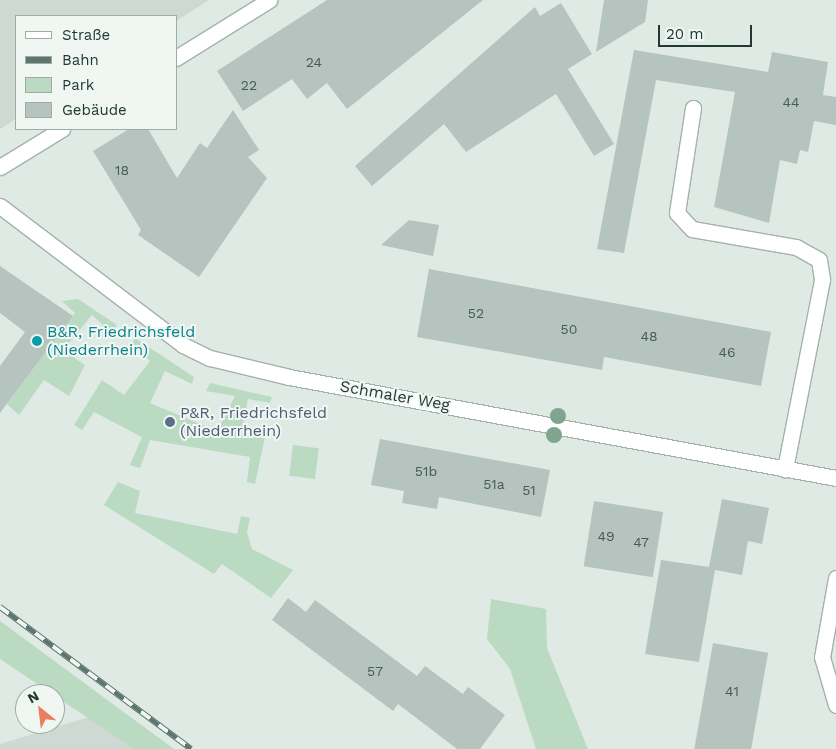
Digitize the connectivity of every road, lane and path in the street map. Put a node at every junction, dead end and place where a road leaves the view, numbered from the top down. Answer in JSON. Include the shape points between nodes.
{"nodes":[{"id":1,"x":269,"y":0,"type":"edge"},
{"id":2,"x":178,"y":57,"type":"edge"},
{"id":3,"x":693,"y":108,"type":"dead end"},
{"id":4,"x":60,"y":130,"type":"edge"},
{"id":5,"x":0,"y":167,"type":"edge"},
{"id":6,"x":0,"y":206,"type":"edge"},
{"id":7,"x":785,"y":469,"type":"junction"},
{"id":8,"x":836,"y":478,"type":"edge"},
{"id":9,"x":836,"y":578,"type":"edge"},
{"id":10,"x":836,"y":705,"type":"edge"}],
"edges":[{"from":1,"to":2,"type":"street"},
{"from":3,"to":7,"type":"street","via":[[677,213],[692,229],[796,248],[819,260],[822,280]]},
{"from":4,"to":5,"type":"street"},
{"from":6,"to":7,"type":"street","name":"Schmaler Weg","via":[[183,345],[210,358],[290,377]]},
{"from":7,"to":8,"type":"street","name":"Schmaler Weg"},
{"from":9,"to":10,"type":"street","via":[[822,657]]}]}
